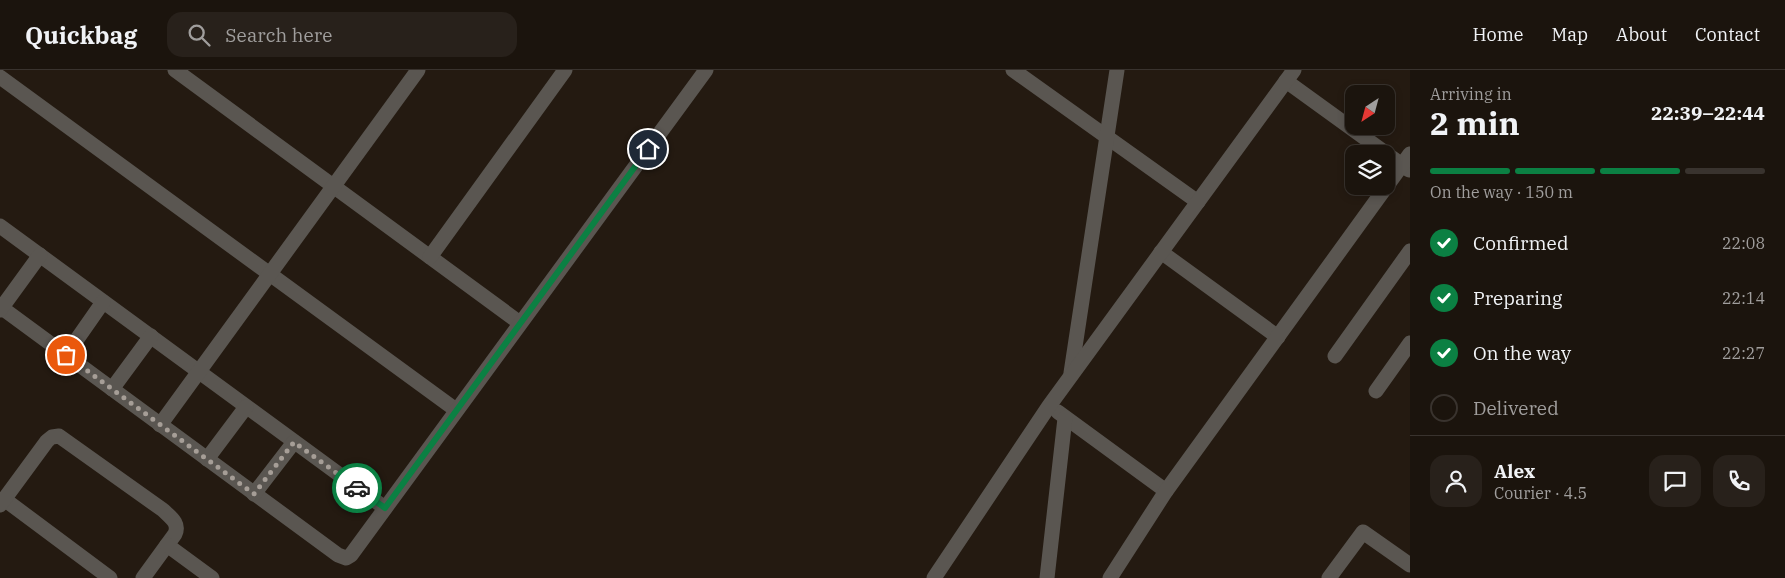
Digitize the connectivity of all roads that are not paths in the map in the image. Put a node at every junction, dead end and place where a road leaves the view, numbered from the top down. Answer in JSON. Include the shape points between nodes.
{"nodes":[{"id":1,"x":176,"y":70,"type":"edge"},
{"id":2,"x":418,"y":70,"type":"edge"},
{"id":3,"x":565,"y":70,"type":"edge"},
{"id":4,"x":706,"y":70,"type":"edge"},
{"id":5,"x":1013,"y":70,"type":"edge"},
{"id":6,"x":1117,"y":70,"type":"edge"},
{"id":7,"x":1290,"y":76,"type":"edge"},
{"id":8,"x":0,"y":77,"type":"edge"},
{"id":9,"x":1108,"y":137,"type":"junction"},
{"id":10,"x":1407,"y":163,"type":"edge"},
{"id":11,"x":333,"y":186,"type":"junction"},
{"id":12,"x":1198,"y":202,"type":"junction"},
{"id":13,"x":0,"y":226,"type":"edge"},
{"id":14,"x":1410,"y":251,"type":"edge"},
{"id":15,"x":1161,"y":252,"type":"junction"},
{"id":16,"x":40,"y":255,"type":"junction"},
{"id":17,"x":430,"y":257,"type":"junction"},
{"id":18,"x":270,"y":274,"type":"junction"},
{"id":19,"x":103,"y":302,"type":"junction"},
{"id":20,"x":1,"y":309,"type":"edge"},
{"id":21,"x":520,"y":323,"type":"junction"},
{"id":22,"x":150,"y":336,"type":"junction"},
{"id":23,"x":1278,"y":337,"type":"junction"},
{"id":24,"x":1410,"y":343,"type":"edge"},
{"id":25,"x":66,"y":355,"type":"junction"},
{"id":26,"x":1334,"y":356,"type":"dead end"},
{"id":27,"x":198,"y":372,"type":"junction"},
{"id":28,"x":1071,"y":377,"type":"junction"},
{"id":29,"x":112,"y":389,"type":"junction"},
{"id":30,"x":1376,"y":390,"type":"dead end"},
{"id":31,"x":1049,"y":406,"type":"junction"},
{"id":32,"x":246,"y":407,"type":"junction"},
{"id":33,"x":456,"y":410,"type":"junction"},
{"id":34,"x":1065,"y":418,"type":"junction"},
{"id":35,"x":160,"y":425,"type":"junction"},
{"id":36,"x":294,"y":442,"type":"junction"},
{"id":37,"x":207,"y":459,"type":"junction"},
{"id":38,"x":1166,"y":491,"type":"junction"},
{"id":39,"x":254,"y":494,"type":"junction"},
{"id":40,"x":2,"y":502,"type":"edge"},
{"id":41,"x":385,"y":508,"type":"junction"},
{"id":42,"x":167,"y":545,"type":"junction"},
{"id":43,"x":1410,"y":565,"type":"edge"},
{"id":44,"x":110,"y":578,"type":"edge"},
{"id":45,"x":143,"y":578,"type":"edge"},
{"id":46,"x":212,"y":578,"type":"edge"},
{"id":47,"x":934,"y":578,"type":"edge"},
{"id":48,"x":1047,"y":578,"type":"edge"},
{"id":49,"x":1110,"y":578,"type":"edge"},
{"id":50,"x":1329,"y":578,"type":"edge"}],
"edges":[{"from":1,"to":11,"type":"street"},
{"from":2,"to":11,"type":"street"},
{"from":3,"to":17,"type":"street"},
{"from":4,"to":21,"type":"street"},
{"from":5,"to":9,"type":"street"},
{"from":6,"to":9,"type":"street"},
{"from":7,"to":10,"type":"street"},
{"from":7,"to":12,"type":"street"},
{"from":8,"to":18,"type":"street"},
{"from":9,"to":12,"type":"street"},
{"from":9,"to":28,"type":"street"},
{"from":10,"to":23,"type":"street"},
{"from":11,"to":17,"type":"street"},
{"from":11,"to":18,"type":"street"},
{"from":12,"to":15,"type":"street"},
{"from":13,"to":16,"type":"street"},
{"from":14,"to":26,"type":"street"},
{"from":15,"to":23,"type":"street"},
{"from":15,"to":28,"type":"street"},
{"from":16,"to":19,"type":"street"},
{"from":16,"to":20,"type":"street"},
{"from":17,"to":21,"type":"street"},
{"from":18,"to":27,"type":"street"},
{"from":18,"to":33,"type":"street"},
{"from":19,"to":22,"type":"street"},
{"from":19,"to":25,"type":"street"},
{"from":20,"to":25,"type":"street"},
{"from":21,"to":33,"type":"street"},
{"from":22,"to":27,"type":"street"},
{"from":22,"to":29,"type":"street"},
{"from":23,"to":38,"type":"street"},
{"from":24,"to":30,"type":"street"},
{"from":25,"to":29,"type":"street"},
{"from":27,"to":32,"type":"street"},
{"from":27,"to":35,"type":"street"},
{"from":28,"to":31,"type":"street"},
{"from":29,"to":35,"type":"street"},
{"from":31,"to":34,"type":"street"},
{"from":31,"to":47,"type":"street"},
{"from":32,"to":36,"type":"street"},
{"from":32,"to":37,"type":"street"},
{"from":33,"to":41,"type":"street"},
{"from":34,"to":38,"type":"street"},
{"from":34,"to":48,"type":"street"},
{"from":35,"to":37,"type":"street"},
{"from":36,"to":39,"type":"street"},
{"from":36,"to":41,"type":"street"},
{"from":37,"to":39,"type":"street"},
{"from":38,"to":49,"type":"street"},
{"from":39,"to":41,"type":"street","via":[[343,558],[351,555]]},
{"from":40,"to":42,"type":"street","via":[[47,441],[59,436],[175,522],[176,530]]},
{"from":40,"to":44,"type":"street"},
{"from":42,"to":45,"type":"street"},
{"from":42,"to":46,"type":"street"},
{"from":43,"to":50,"type":"street","via":[[1363,532]]}]}
